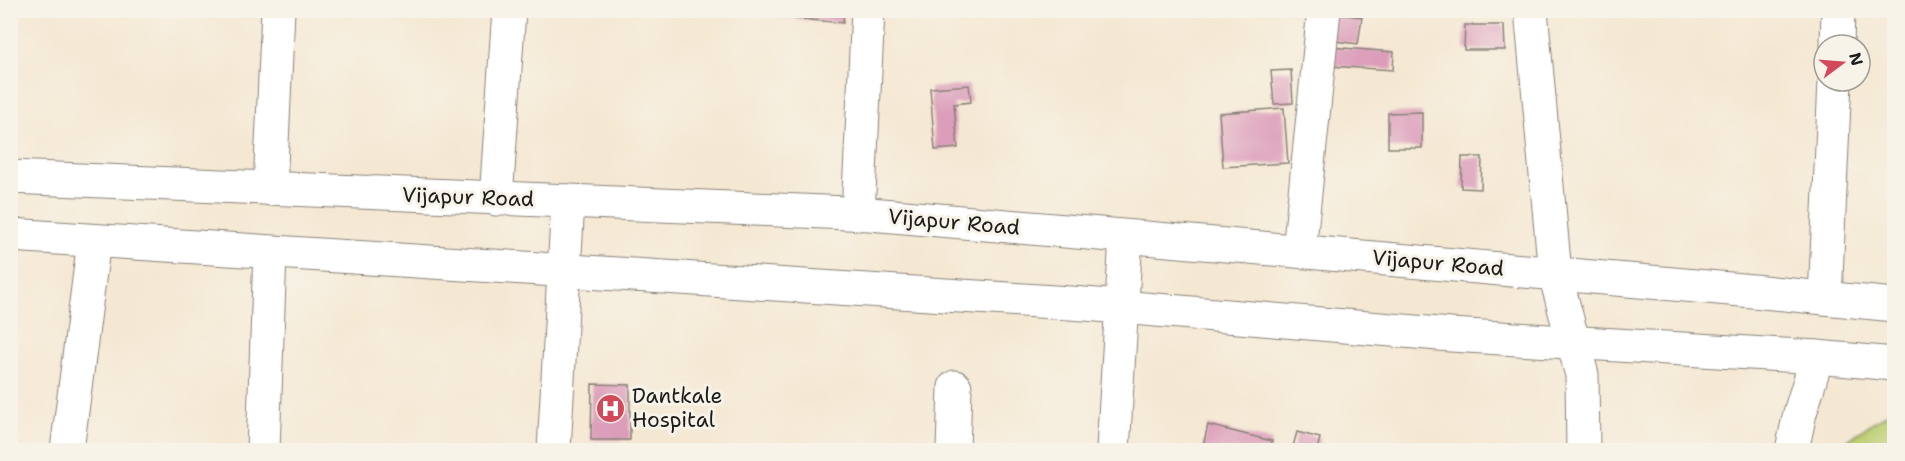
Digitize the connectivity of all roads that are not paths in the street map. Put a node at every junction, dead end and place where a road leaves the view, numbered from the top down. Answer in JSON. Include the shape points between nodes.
{"nodes":[{"id":1,"x":278,"y":10,"type":"edge"},
{"id":2,"x":509,"y":10,"type":"edge"},
{"id":3,"x":868,"y":10,"type":"edge"},
{"id":4,"x":1324,"y":10,"type":"edge"},
{"id":5,"x":1531,"y":10,"type":"edge"},
{"id":6,"x":1838,"y":10,"type":"edge"},
{"id":7,"x":1837,"y":33,"type":"edge"},
{"id":8,"x":1834,"y":93,"type":"edge"},
{"id":9,"x":10,"y":177,"type":"edge"},
{"id":10,"x":270,"y":189,"type":"junction"},
{"id":11,"x":496,"y":199,"type":"junction"},
{"id":12,"x":567,"y":201,"type":"junction"},
{"id":13,"x":858,"y":214,"type":"junction"},
{"id":14,"x":10,"y":235,"type":"edge"},
{"id":15,"x":1126,"y":237,"type":"junction"},
{"id":16,"x":94,"y":241,"type":"junction"},
{"id":17,"x":1299,"y":251,"type":"junction"},
{"id":18,"x":270,"y":252,"type":"junction"},
{"id":19,"x":564,"y":270,"type":"junction"},
{"id":20,"x":1555,"y":274,"type":"junction"},
{"id":21,"x":1825,"y":298,"type":"junction"},
{"id":22,"x":1894,"y":306,"type":"edge"},
{"id":23,"x":1122,"y":307,"type":"junction"},
{"id":24,"x":1574,"y":342,"type":"junction"},
{"id":25,"x":1817,"y":357,"type":"junction"},
{"id":26,"x":1894,"y":364,"type":"edge"},
{"id":27,"x":955,"y":387,"type":"dead end"},
{"id":28,"x":67,"y":450,"type":"edge"},
{"id":29,"x":263,"y":450,"type":"edge"},
{"id":30,"x":554,"y":450,"type":"edge"},
{"id":31,"x":953,"y":450,"type":"edge"},
{"id":32,"x":1113,"y":450,"type":"edge"},
{"id":33,"x":1583,"y":450,"type":"edge"},
{"id":34,"x":1792,"y":450,"type":"edge"}],
"edges":[{"from":1,"to":10,"type":"main road"},
{"from":2,"to":11,"type":"main road"},
{"from":3,"to":13,"type":"main road"},
{"from":4,"to":17,"type":"main road"},
{"from":5,"to":20,"type":"main road"},
{"from":6,"to":7,"type":"main road"},
{"from":8,"to":21,"type":"main road"},
{"from":9,"to":10,"type":"main road","name":"Vijapur Road"},
{"from":10,"to":11,"type":"main road","name":"Vijapur Road"},
{"from":11,"to":12,"type":"main road","name":"Vijapur Road"},
{"from":12,"to":13,"type":"main road","name":"Vijapur Road"},
{"from":12,"to":19,"type":"main road"},
{"from":13,"to":15,"type":"main road","name":"Vijapur Road"},
{"from":14,"to":16,"type":"main road"},
{"from":15,"to":17,"type":"main road","name":"Vijapur Road"},
{"from":15,"to":23,"type":"main road"},
{"from":16,"to":18,"type":"main road"},
{"from":16,"to":28,"type":"main road"},
{"from":17,"to":20,"type":"main road","name":"Vijapur Road"},
{"from":18,"to":19,"type":"main road"},
{"from":18,"to":29,"type":"main road"},
{"from":19,"to":23,"type":"main road"},
{"from":19,"to":30,"type":"main road"},
{"from":20,"to":21,"type":"main road","name":"Vijapur Road"},
{"from":20,"to":24,"type":"main road"},
{"from":21,"to":22,"type":"main road","name":"Vijapur Road"},
{"from":23,"to":24,"type":"main road"},
{"from":23,"to":32,"type":"main road"},
{"from":24,"to":25,"type":"main road"},
{"from":24,"to":33,"type":"main road","via":[[1582,375]]},
{"from":25,"to":26,"type":"main road"},
{"from":25,"to":34,"type":"main road"},
{"from":27,"to":31,"type":"main road"}]}
